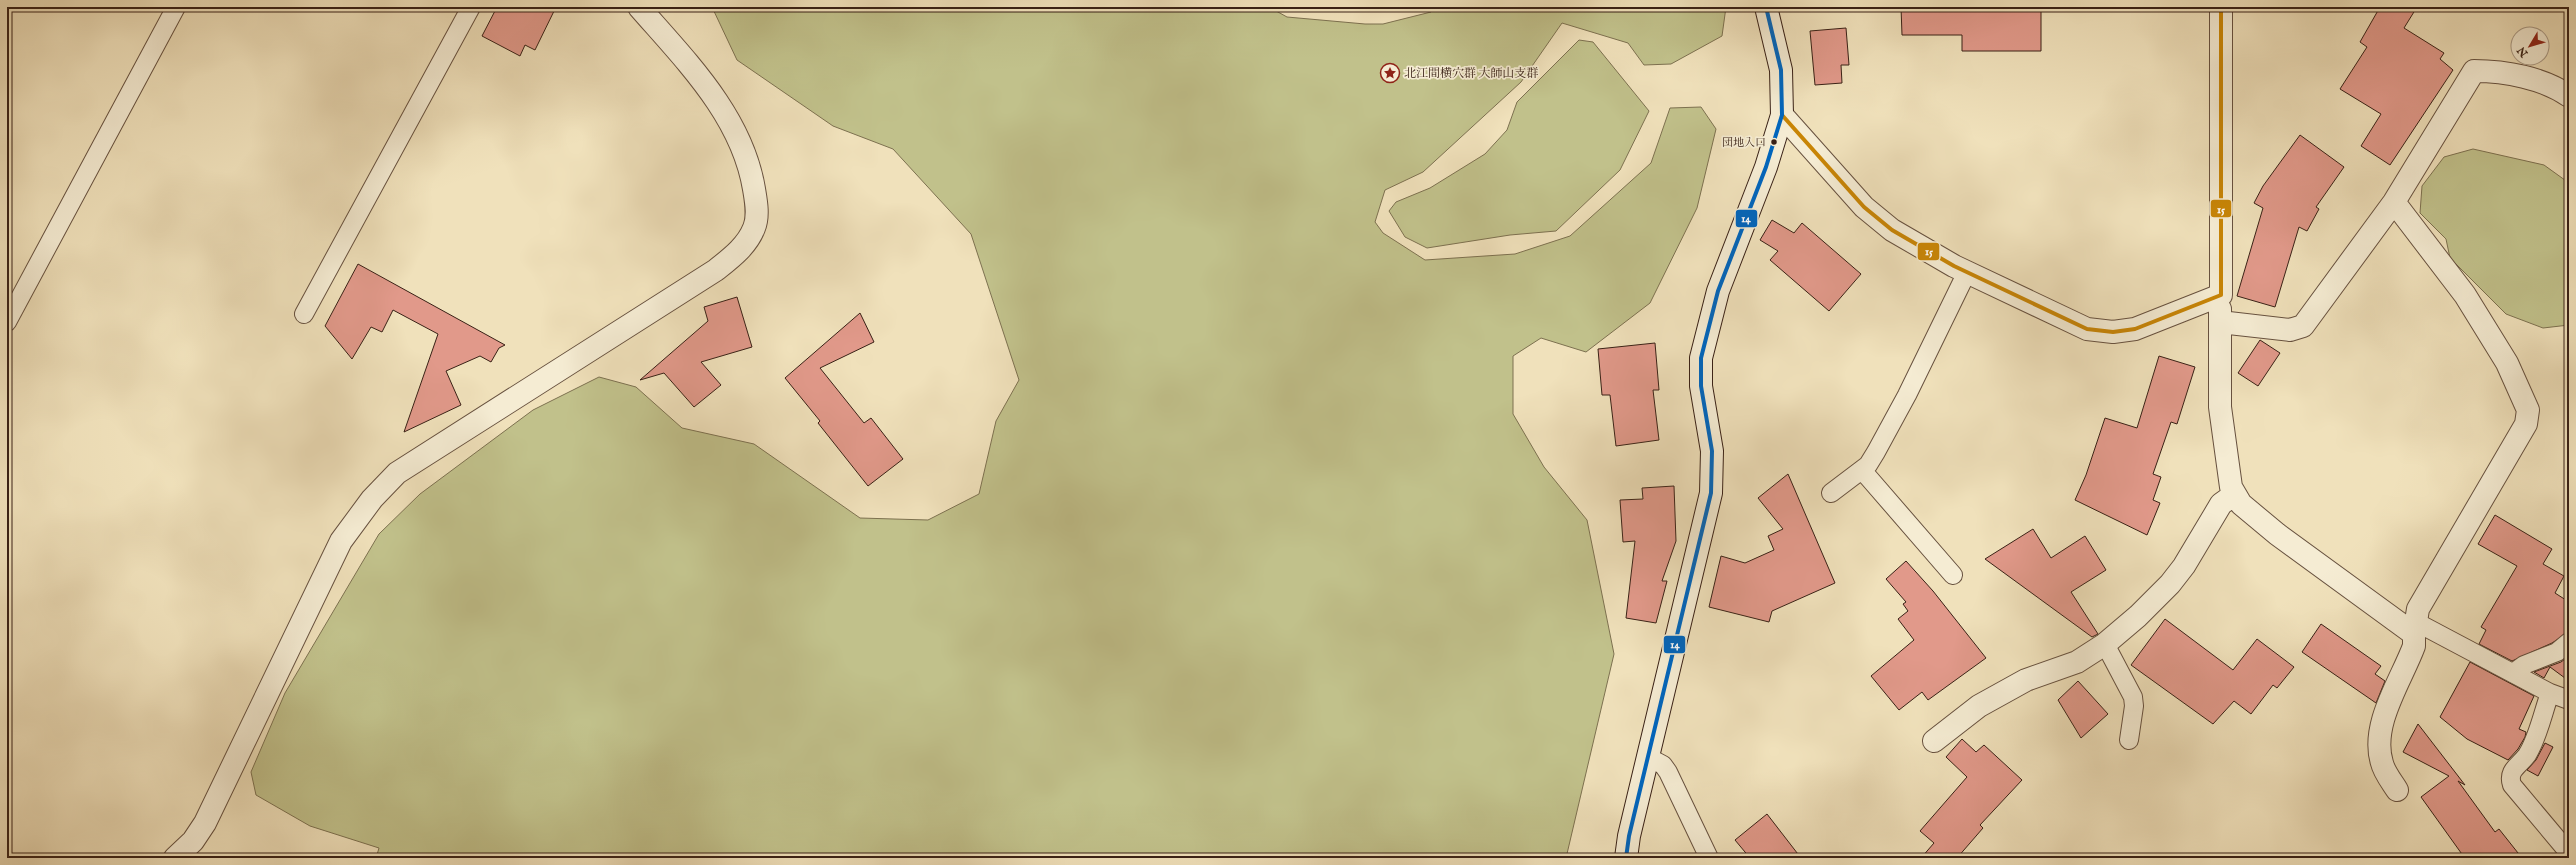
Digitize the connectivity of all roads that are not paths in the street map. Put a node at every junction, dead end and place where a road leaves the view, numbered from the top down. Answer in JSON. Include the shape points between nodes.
{"nodes":[{"id":1,"x":176,"y":7,"type":"edge"},
{"id":2,"x":471,"y":7,"type":"edge"},
{"id":3,"x":639,"y":7,"type":"edge"},
{"id":4,"x":1766,"y":7,"type":"edge"},
{"id":5,"x":2221,"y":7,"type":"edge"},
{"id":6,"x":2569,"y":96,"type":"edge"},
{"id":7,"x":1782,"y":115,"type":"junction"},
{"id":8,"x":2394,"y":202,"type":"junction"},
{"id":9,"x":1967,"y":272,"type":"junction"},
{"id":10,"x":2220,"y":295,"type":"junction"},
{"id":11,"x":304,"y":314,"type":"dead end"},
{"id":12,"x":7,"y":322,"type":"edge"},
{"id":13,"x":2220,"y":322,"type":"junction"},
{"id":14,"x":1862,"y":470,"type":"junction"},
{"id":15,"x":1831,"y":493,"type":"dead end"},
{"id":16,"x":2235,"y":494,"type":"junction"},
{"id":17,"x":1953,"y":575,"type":"dead end"},
{"id":18,"x":2415,"y":628,"type":"junction"},
{"id":19,"x":2569,"y":642,"type":"edge"},
{"id":20,"x":2105,"y":644,"type":"junction"},
{"id":21,"x":2513,"y":673,"type":"junction"},
{"id":22,"x":2550,"y":693,"type":"junction"},
{"id":23,"x":2569,"y":700,"type":"edge"},
{"id":24,"x":2129,"y":740,"type":"dead end"},
{"id":25,"x":1934,"y":741,"type":"dead end"},
{"id":26,"x":1648,"y":757,"type":"junction"},
{"id":27,"x":2397,"y":790,"type":"dead end"},
{"id":28,"x":2569,"y":853,"type":"edge"},
{"id":29,"x":175,"y":858,"type":"edge"},
{"id":30,"x":1626,"y":858,"type":"edge"},
{"id":31,"x":1709,"y":858,"type":"edge"}],
"edges":[{"from":1,"to":12,"type":"lane"},
{"from":2,"to":11,"type":"lane"},
{"from":3,"to":29,"type":"street","via":[[686,61],[730,119],[750,164],[757,205],[754,228],[738,252],[716,270],[397,473],[372,499],[341,541],[205,823],[193,842]]},
{"from":4,"to":7,"type":"street","via":[[1781,70]]},
{"from":5,"to":10,"type":"street"},
{"from":6,"to":8,"type":"street","via":[[2539,80],[2489,71],[2474,71]]},
{"from":7,"to":9,"type":"street","via":[[1864,207],[1892,230]]},
{"from":7,"to":26,"type":"street","via":[[1766,167],[1718,291],[1702,358],[1701,386],[1712,451],[1711,493]]},
{"from":8,"to":13,"type":"street","via":[[2303,326],[2290,330]]},
{"from":8,"to":18,"type":"street","via":[[2465,295],[2507,363],[2528,410],[2526,424],[2418,609]]},
{"from":9,"to":10,"type":"street","via":[[2087,329],[2113,332],[2135,329]]},
{"from":9,"to":14,"type":"lane","via":[[1907,395],[1876,452]]},
{"from":10,"to":13,"type":"street"},
{"from":13,"to":16,"type":"street","via":[[2220,407],[2231,488]]},
{"from":14,"to":15,"type":"lane"},
{"from":14,"to":17,"type":"lane"},
{"from":16,"to":18,"type":"street","via":[[2241,504],[2277,534]]},
{"from":16,"to":20,"type":"street","via":[[2221,504],[2184,566],[2170,584]]},
{"from":18,"to":21,"type":"lane"},
{"from":18,"to":27,"type":"street","via":[[2414,646],[2383,721],[2379,747],[2382,764]]},
{"from":19,"to":21,"type":"lane","via":[[2552,654],[2524,665]]},
{"from":20,"to":24,"type":"lane","via":[[2133,697]]},
{"from":20,"to":25,"type":"street","via":[[2077,662],[2026,680],[1979,706]]},
{"from":21,"to":22,"type":"lane"},
{"from":22,"to":23,"type":"lane"},
{"from":22,"to":28,"type":"lane","via":[[2527,754],[2511,772],[2510,778],[2512,785]]},
{"from":26,"to":30,"type":"street"},
{"from":26,"to":31,"type":"lane","via":[[1662,764],[1668,772]]}]}
